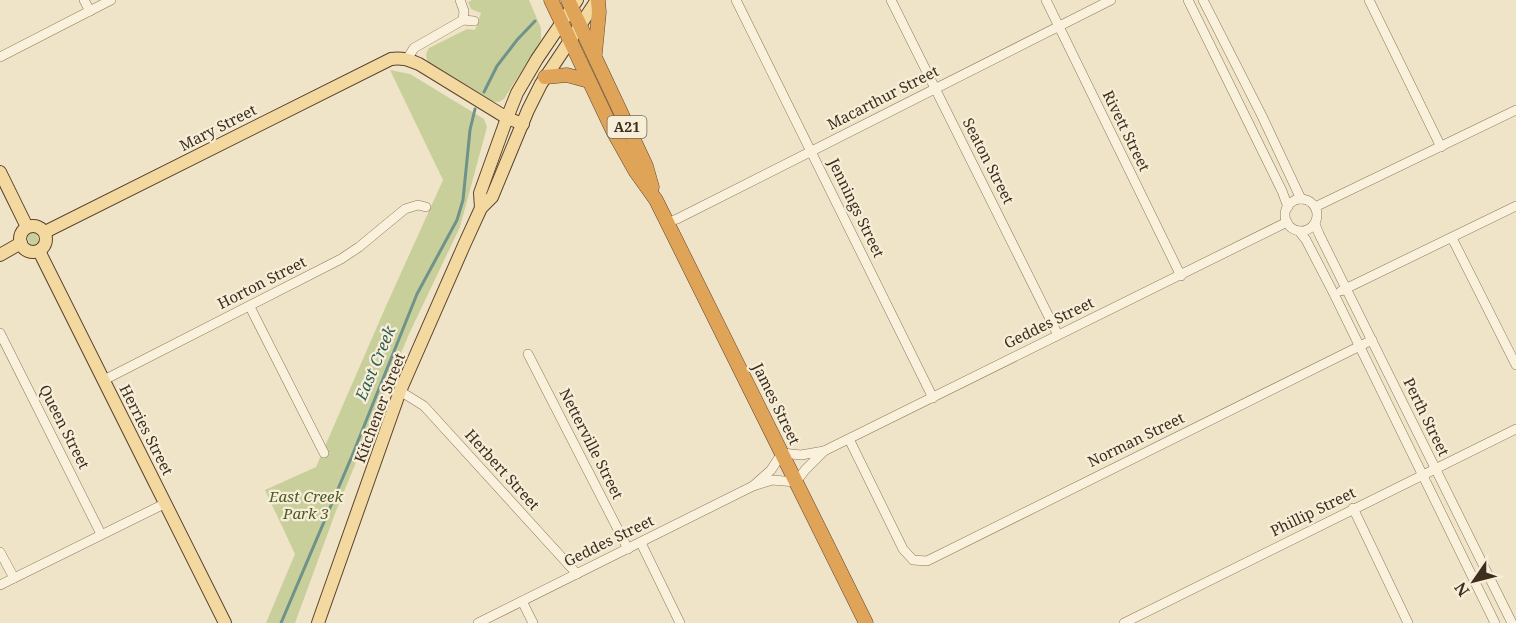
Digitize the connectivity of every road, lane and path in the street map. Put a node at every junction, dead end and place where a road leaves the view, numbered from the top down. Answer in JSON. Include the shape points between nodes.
{"nodes":[{"id":1,"x":84,"y":0,"type":"edge"},
{"id":2,"x":111,"y":0,"type":"edge"},
{"id":3,"x":460,"y":0,"type":"edge"},
{"id":4,"x":550,"y":0,"type":"edge"},
{"id":5,"x":598,"y":0,"type":"edge"},
{"id":6,"x":736,"y":0,"type":"edge"},
{"id":7,"x":891,"y":0,"type":"edge"},
{"id":8,"x":1046,"y":0,"type":"edge"},
{"id":9,"x":1111,"y":0,"type":"edge"},
{"id":10,"x":1188,"y":0,"type":"edge"},
{"id":11,"x":1203,"y":0,"type":"edge"},
{"id":12,"x":1369,"y":0,"type":"edge"},
{"id":13,"x":572,"y":2,"type":"edge"},
{"id":14,"x":90,"y":11,"type":"junction"},
{"id":15,"x":463,"y":20,"type":"junction"},
{"id":16,"x":474,"y":21,"type":"dead end"},
{"id":17,"x":561,"y":23,"type":"junction"},
{"id":18,"x":580,"y":25,"type":"junction"},
{"id":19,"x":1059,"y":26,"type":"junction"},
{"id":20,"x":569,"y":40,"type":"junction"},
{"id":21,"x":595,"y":56,"type":"junction"},
{"id":22,"x":0,"y":57,"type":"edge"},
{"id":23,"x":407,"y":59,"type":"junction"},
{"id":24,"x":545,"y":77,"type":"junction"},
{"id":25,"x":589,"y":81,"type":"junction"},
{"id":26,"x":935,"y":89,"type":"junction"},
{"id":27,"x":1516,"y":110,"type":"edge"},
{"id":28,"x":1262,"y":117,"type":"junction"},
{"id":29,"x":507,"y":118,"type":"junction"},
{"id":30,"x":1249,"y":123,"type":"junction"},
{"id":31,"x":523,"y":124,"type":"junction"},
{"id":32,"x":1441,"y":147,"type":"junction"},
{"id":33,"x":811,"y":151,"type":"junction"},
{"id":34,"x":0,"y":172,"type":"edge"},
{"id":35,"x":1301,"y":199,"type":"junction"},
{"id":36,"x":656,"y":200,"type":"junction"},
{"id":37,"x":1516,"y":206,"type":"edge"},
{"id":38,"x":426,"y":207,"type":"dead end"},
{"id":39,"x":1288,"y":207,"type":"junction"},
{"id":40,"x":1315,"y":207,"type":"junction"},
{"id":41,"x":481,"y":208,"type":"junction"},
{"id":42,"x":667,"y":222,"type":"junction"},
{"id":43,"x":1287,"y":222,"type":"junction"},
{"id":44,"x":1315,"y":224,"type":"junction"},
{"id":45,"x":27,"y":227,"type":"junction"},
{"id":46,"x":1299,"y":231,"type":"junction"},
{"id":47,"x":45,"y":232,"type":"junction"},
{"id":48,"x":1452,"y":238,"type":"junction"},
{"id":49,"x":21,"y":243,"type":"junction"},
{"id":50,"x":39,"y":251,"type":"junction"},
{"id":51,"x":0,"y":255,"type":"edge"},
{"id":52,"x":1180,"y":276,"type":"junction"},
{"id":53,"x":1347,"y":289,"type":"junction"},
{"id":54,"x":1334,"y":294,"type":"junction"},
{"id":55,"x":250,"y":307,"type":"junction"},
{"id":56,"x":0,"y":333,"type":"edge"},
{"id":57,"x":1058,"y":335,"type":"junction"},
{"id":58,"x":1372,"y":340,"type":"junction"},
{"id":59,"x":1359,"y":346,"type":"junction"},
{"id":60,"x":528,"y":354,"type":"dead end"},
{"id":61,"x":1516,"y":365,"type":"edge"},
{"id":62,"x":104,"y":380,"type":"junction"},
{"id":63,"x":400,"y":391,"type":"junction"},
{"id":64,"x":933,"y":398,"type":"junction"},
{"id":65,"x":1516,"y":429,"type":"edge"},
{"id":66,"x":849,"y":439,"type":"junction"},
{"id":67,"x":824,"y":451,"type":"junction"},
{"id":68,"x":324,"y":453,"type":"dead end"},
{"id":69,"x":782,"y":453,"type":"junction"},
{"id":70,"x":1435,"y":469,"type":"junction"},
{"id":71,"x":1423,"y":475,"type":"junction"},
{"id":72,"x":796,"y":482,"type":"junction"},
{"id":73,"x":753,"y":486,"type":"junction"},
{"id":74,"x":166,"y":503,"type":"junction"},
{"id":75,"x":1353,"y":508,"type":"junction"},
{"id":76,"x":101,"y":534,"type":"junction"},
{"id":77,"x":641,"y":543,"type":"junction"},
{"id":78,"x":628,"y":549,"type":"junction"},
{"id":79,"x":0,"y":552,"type":"edge"},
{"id":80,"x":577,"y":574,"type":"junction"},
{"id":81,"x":14,"y":578,"type":"junction"},
{"id":82,"x":0,"y":585,"type":"edge"},
{"id":83,"x":522,"y":601,"type":"junction"},
{"id":84,"x":225,"y":623,"type":"edge"},
{"id":85,"x":318,"y":623,"type":"edge"},
{"id":86,"x":478,"y":623,"type":"edge"},
{"id":87,"x":533,"y":623,"type":"edge"},
{"id":88,"x":681,"y":623,"type":"edge"},
{"id":89,"x":866,"y":623,"type":"edge"},
{"id":90,"x":1124,"y":623,"type":"edge"},
{"id":91,"x":1408,"y":623,"type":"edge"},
{"id":92,"x":1495,"y":623,"type":"edge"},
{"id":93,"x":1512,"y":623,"type":"edge"}],
"edges":[{"from":1,"to":14,"type":"street"},
{"from":2,"to":14,"type":"street"},
{"from":3,"to":15,"type":"street","via":[[465,11]]},
{"from":4,"to":17,"type":"highway","name":"James Street","number":"A21"},
{"from":5,"to":18,"type":"main road","name":"Kitchener Street"},
{"from":5,"to":21,"type":"highway"},
{"from":6,"to":33,"type":"street","name":"Jennings Street"},
{"from":7,"to":26,"type":"street","name":"Seaton Street"},
{"from":8,"to":19,"type":"street","name":"Rivett Street"},
{"from":9,"to":19,"type":"street","name":"Macarthur Street"},
{"from":10,"to":30,"type":"street"},
{"from":11,"to":28,"type":"street"},
{"from":12,"to":32,"type":"street"},
{"from":13,"to":17,"type":"main road","name":"Kitchener Street"},
{"from":13,"to":18,"type":"highway","name":"James Street","number":"A21"},
{"from":14,"to":22,"type":"street"},
{"from":15,"to":16,"type":"street"},
{"from":15,"to":23,"type":"street","via":[[414,48]]},
{"from":17,"to":20,"type":"highway","name":"James Street","number":"A21"},
{"from":17,"to":29,"type":"main road","name":"Kitchener Street","via":[[523,83]]},
{"from":18,"to":20,"type":"main road","name":"Kitchener Street"},
{"from":18,"to":21,"type":"highway","name":"James Street","number":"A21"},
{"from":19,"to":26,"type":"street","name":"Macarthur Street"},
{"from":19,"to":52,"type":"street","name":"Rivett Street"},
{"from":20,"to":24,"type":"main road","name":"Kitchener Street"},
{"from":20,"to":25,"type":"highway","name":"James Street","number":"A21"},
{"from":21,"to":36,"type":"highway","name":"James Street","number":"A21","via":[[646,166]]},
{"from":23,"to":29,"type":"main road"},
{"from":23,"to":47,"type":"main road","name":"Mary Street","via":[[391,59],[375,66]]},
{"from":24,"to":25,"type":"highway","via":[[567,75]]},
{"from":24,"to":31,"type":"main road","name":"Kitchener Street"},
{"from":25,"to":36,"type":"highway","name":"James Street","number":"A21","via":[[621,146]]},
{"from":26,"to":33,"type":"street","name":"Macarthur Street"},
{"from":26,"to":57,"type":"street","name":"Seaton Street"},
{"from":27,"to":32,"type":"street"},
{"from":28,"to":30,"type":"street"},
{"from":28,"to":35,"type":"street"},
{"from":29,"to":31,"type":"main road"},
{"from":29,"to":41,"type":"main road","name":"Kitchener Street","via":[[480,193]]},
{"from":30,"to":39,"type":"street"},
{"from":31,"to":41,"type":"main road","name":"Kitchener Street","via":[[492,196]]},
{"from":32,"to":40,"type":"street"},
{"from":33,"to":42,"type":"street","name":"Macarthur Street"},
{"from":33,"to":64,"type":"street","name":"Jennings Street"},
{"from":34,"to":45,"type":"main road"},
{"from":35,"to":39,"type":"street"},
{"from":35,"to":40,"type":"street"},
{"from":36,"to":42,"type":"highway","name":"James Street","number":"A21"},
{"from":37,"to":48,"type":"street"},
{"from":38,"to":55,"type":"street","name":"Horton Street","via":[[405,209],[341,259]]},
{"from":39,"to":43,"type":"street"},
{"from":40,"to":44,"type":"street"},
{"from":41,"to":63,"type":"main road","name":"Kitchener Street"},
{"from":42,"to":69,"type":"highway","name":"James Street","number":"A21"},
{"from":43,"to":46,"type":"street"},
{"from":43,"to":52,"type":"street","name":"Geddes Street"},
{"from":44,"to":46,"type":"street"},
{"from":44,"to":53,"type":"street","name":"Perth Street"},
{"from":45,"to":47,"type":"main road","via":[[39,227]]},
{"from":45,"to":49,"type":"main road","via":[[21,232]]},
{"from":46,"to":54,"type":"street","name":"Perth Street"},
{"from":47,"to":50,"type":"main road","via":[[45,244]]},
{"from":48,"to":53,"type":"street"},
{"from":48,"to":61,"type":"street"},
{"from":49,"to":50,"type":"main road","via":[[28,251]]},
{"from":49,"to":51,"type":"main road"},
{"from":50,"to":62,"type":"main road","name":"Herries Street"},
{"from":52,"to":57,"type":"street","name":"Geddes Street"},
{"from":53,"to":54,"type":"street"},
{"from":53,"to":58,"type":"street","name":"Perth Street"},
{"from":54,"to":59,"type":"street","name":"Perth Street"},
{"from":55,"to":62,"type":"street","name":"Horton Street"},
{"from":55,"to":68,"type":"street"},
{"from":56,"to":76,"type":"street","name":"Queen Street"},
{"from":57,"to":64,"type":"street","name":"Geddes Street"},
{"from":58,"to":59,"type":"street","name":"Norman Street"},
{"from":58,"to":70,"type":"street","name":"Perth Street"},
{"from":59,"to":66,"type":"street","name":"Norman Street","via":[[927,561],[913,560],[903,549]]},
{"from":59,"to":71,"type":"street","name":"Perth Street"},
{"from":60,"to":78,"type":"street","name":"Netterville Street"},
{"from":62,"to":74,"type":"main road","name":"Herries Street"},
{"from":63,"to":80,"type":"street","name":"Herbert Street","via":[[424,406]]},
{"from":63,"to":85,"type":"main road","name":"Kitchener Street"},
{"from":64,"to":66,"type":"street","name":"Geddes Street"},
{"from":65,"to":70,"type":"street","name":"Phillip Street"},
{"from":66,"to":67,"type":"street","name":"Geddes Street"},
{"from":67,"to":69,"type":"street","name":"Geddes Street"},
{"from":67,"to":72,"type":"street","name":"Geddes Street"},
{"from":69,"to":72,"type":"highway","name":"James Street","number":"A21"},
{"from":69,"to":73,"type":"street","name":"Geddes Street"},
{"from":70,"to":71,"type":"street","name":"Phillip Street"},
{"from":70,"to":93,"type":"street","name":"Perth Street"},
{"from":71,"to":75,"type":"street","name":"Phillip Street"},
{"from":71,"to":92,"type":"street","name":"Perth Street"},
{"from":72,"to":73,"type":"street","name":"Geddes Street","via":[[772,480]]},
{"from":72,"to":89,"type":"highway","name":"James Street","number":"A21"},
{"from":73,"to":77,"type":"street","name":"Geddes Street"},
{"from":74,"to":76,"type":"street"},
{"from":74,"to":84,"type":"main road","name":"Herries Street"},
{"from":75,"to":90,"type":"street","name":"Phillip Street"},
{"from":75,"to":91,"type":"street"},
{"from":76,"to":81,"type":"street"},
{"from":77,"to":78,"type":"street","name":"Geddes Street"},
{"from":77,"to":88,"type":"street"},
{"from":78,"to":80,"type":"street","name":"Geddes Street"},
{"from":79,"to":81,"type":"street"},
{"from":80,"to":83,"type":"street","name":"Geddes Street"},
{"from":81,"to":82,"type":"street"},
{"from":83,"to":86,"type":"street","name":"Geddes Street"},
{"from":83,"to":87,"type":"street"}]}
